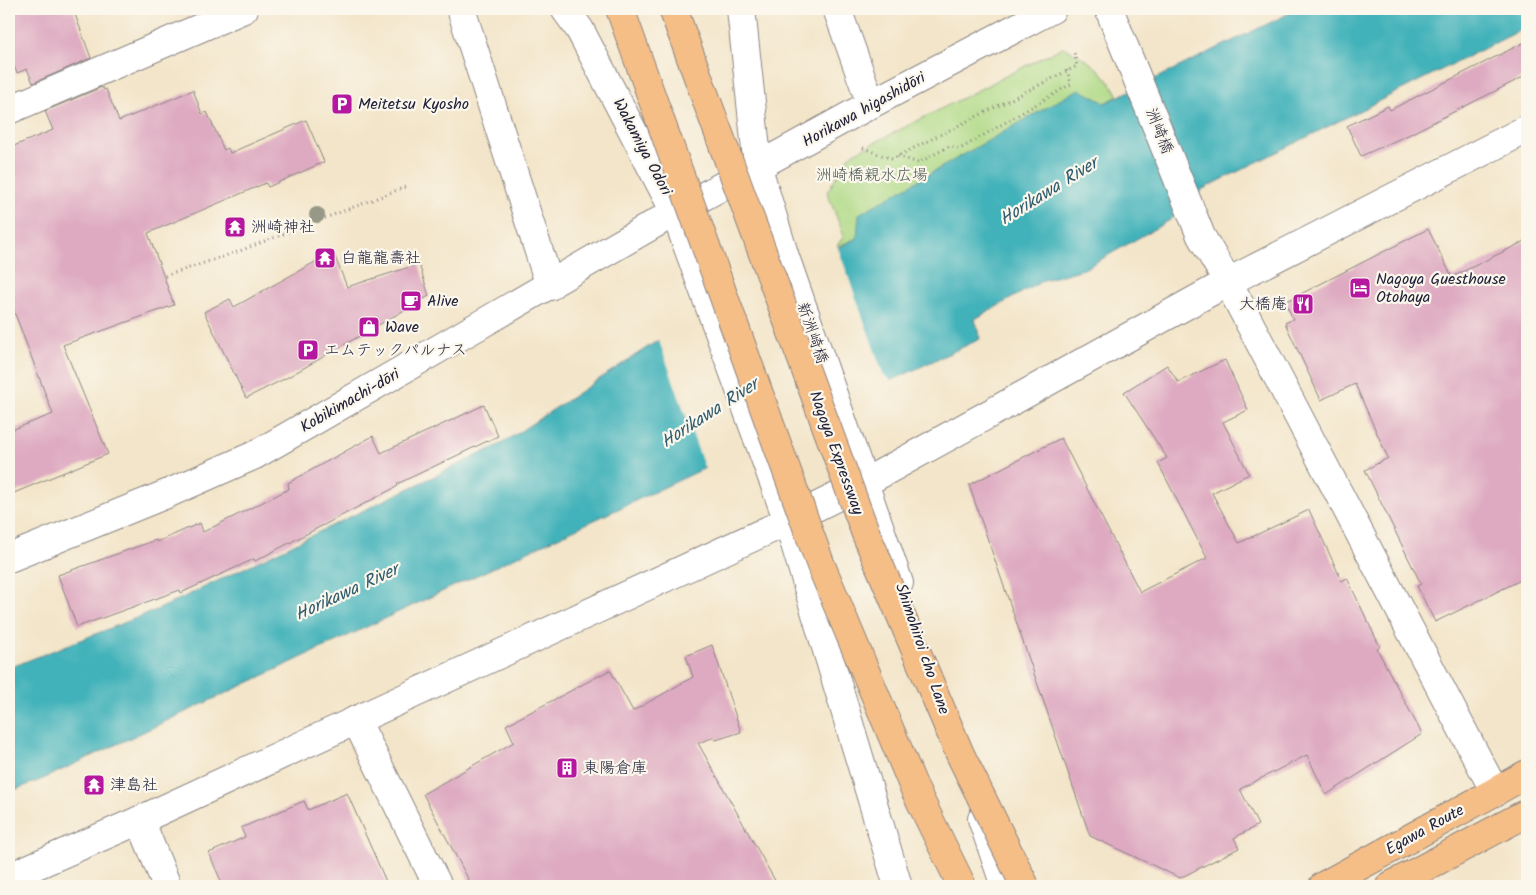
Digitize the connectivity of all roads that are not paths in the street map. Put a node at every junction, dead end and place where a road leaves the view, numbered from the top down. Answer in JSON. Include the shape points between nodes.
{"nodes":[{"id":1,"x":244,"y":9,"type":"edge"},
{"id":2,"x":461,"y":9,"type":"edge"},
{"id":3,"x":565,"y":9,"type":"edge"},
{"id":4,"x":606,"y":9,"type":"edge"},
{"id":5,"x":620,"y":9,"type":"edge"},
{"id":6,"x":741,"y":9,"type":"edge"},
{"id":7,"x":837,"y":9,"type":"edge"},
{"id":8,"x":1052,"y":9,"type":"edge"},
{"id":9,"x":677,"y":14,"type":"edge"},
{"id":10,"x":1112,"y":17,"type":"edge"},
{"id":11,"x":631,"y":40,"type":"junction"},
{"id":12,"x":871,"y":104,"type":"junction"},
{"id":13,"x":9,"y":110,"type":"edge"},
{"id":14,"x":1527,"y":129,"type":"edge"},
{"id":15,"x":758,"y":168,"type":"junction"},
{"id":16,"x":675,"y":212,"type":"junction"},
{"id":17,"x":1228,"y":282,"type":"junction"},
{"id":18,"x":550,"y":286,"type":"junction"},
{"id":19,"x":840,"y":413,"type":"joint"},
{"id":20,"x":864,"y":482,"type":"junction"},
{"id":21,"x":788,"y":521,"type":"junction"},
{"id":22,"x":9,"y":558,"type":"edge"},
{"id":23,"x":356,"y":720,"type":"junction"},
{"id":24,"x":1527,"y":774,"type":"edge"},
{"id":25,"x":1495,"y":792,"type":"junction"},
{"id":26,"x":1527,"y":813,"type":"edge"},
{"id":27,"x":140,"y":820,"type":"junction"},
{"id":28,"x":9,"y":878,"type":"edge"},
{"id":29,"x":167,"y":886,"type":"edge"},
{"id":30,"x":438,"y":886,"type":"edge"},
{"id":31,"x":898,"y":886,"type":"edge"},
{"id":32,"x":962,"y":886,"type":"edge"},
{"id":33,"x":1005,"y":886,"type":"edge"},
{"id":34,"x":1025,"y":886,"type":"edge"},
{"id":35,"x":1323,"y":886,"type":"edge"},
{"id":36,"x":1390,"y":886,"type":"edge"}],
"edges":[{"from":1,"to":13,"type":"street"},
{"from":2,"to":18,"type":"street"},
{"from":3,"to":16,"type":"street","name":"Wakamiya Odori","via":[[580,30]]},
{"from":4,"to":11,"type":"main road"},
{"from":5,"to":11,"type":"main road","bridge":true},
{"from":6,"to":15,"type":"street"},
{"from":7,"to":12,"type":"street"},
{"from":8,"to":12,"type":"street","name":"Horikawa higashidōri"},
{"from":9,"to":34,"type":"main road","name":"Nagoya Expressway","bridge":true,"via":[[866,534],[960,754]]},
{"from":10,"to":17,"type":"street","name":"洲崎橋","via":[[1201,236]]},
{"from":11,"to":32,"type":"main road","bridge":true,"via":[[820,563],[915,790]]},
{"from":12,"to":15,"type":"street","name":"Horikawa higashidōri"},
{"from":14,"to":17,"type":"street"},
{"from":15,"to":16,"type":"street","name":"Horikawa higashidōri"},
{"from":15,"to":19,"type":"street","name":"新洲崎橋","via":[[784,254]]},
{"from":16,"to":18,"type":"street","name":"Kobikimachi-dōri"},
{"from":16,"to":21,"type":"street","name":"Wakamiya Odori"},
{"from":17,"to":20,"type":"street"},
{"from":17,"to":25,"type":"street","name":"洲崎橋"},
{"from":18,"to":22,"type":"street","name":"Kobikimachi-dōri","via":[[255,456]]},
{"from":19,"to":20,"type":"street","name":"Shimohiroi cho Lane"},
{"from":20,"to":21,"type":"street"},
{"from":20,"to":33,"type":"street","name":"Shimohiroi cho Lane"},
{"from":21,"to":23,"type":"street"},
{"from":21,"to":31,"type":"street"},
{"from":23,"to":27,"type":"street"},
{"from":23,"to":30,"type":"street"},
{"from":24,"to":25,"type":"main road","name":"Egawa Route"},
{"from":25,"to":35,"type":"main road","name":"Egawa Route"},
{"from":26,"to":36,"type":"main road"},
{"from":27,"to":28,"type":"street"},
{"from":27,"to":29,"type":"street"}]}
